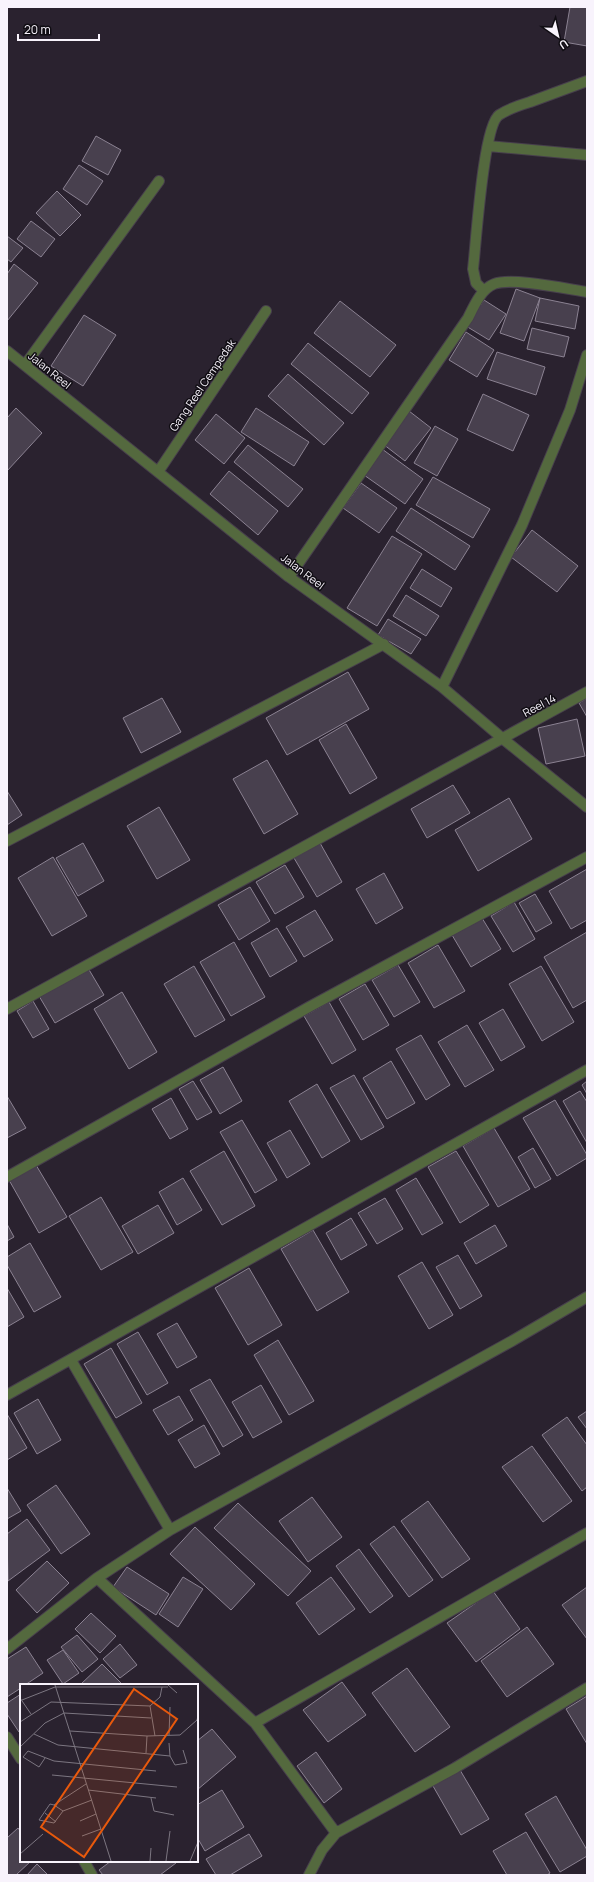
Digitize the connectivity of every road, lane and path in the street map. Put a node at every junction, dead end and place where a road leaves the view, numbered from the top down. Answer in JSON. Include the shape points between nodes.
{"nodes":[{"id":1,"x":587,"y":81,"type":"edge"},
{"id":2,"x":488,"y":146,"type":"junction"},
{"id":3,"x":587,"y":155,"type":"edge"},
{"id":4,"x":159,"y":181,"type":"dead end"},
{"id":5,"x":484,"y":291,"type":"junction"},
{"id":6,"x":587,"y":292,"type":"edge"},
{"id":7,"x":266,"y":311,"type":"dead end"},
{"id":8,"x":7,"y":351,"type":"edge"},
{"id":9,"x":587,"y":355,"type":"edge"},
{"id":10,"x":25,"y":366,"type":"junction"},
{"id":11,"x":158,"y":472,"type":"junction"},
{"id":12,"x":289,"y":577,"type":"junction"},
{"id":13,"x":384,"y":644,"type":"junction"},
{"id":14,"x":442,"y":687,"type":"junction"},
{"id":15,"x":587,"y":692,"type":"edge"},
{"id":16,"x":502,"y":738,"type":"junction"},
{"id":17,"x":587,"y":807,"type":"edge"},
{"id":18,"x":7,"y":841,"type":"edge"},
{"id":19,"x":587,"y":857,"type":"edge"},
{"id":20,"x":7,"y":1009,"type":"edge"},
{"id":21,"x":587,"y":1070,"type":"edge"},
{"id":22,"x":7,"y":1177,"type":"edge"},
{"id":23,"x":587,"y":1297,"type":"edge"},
{"id":24,"x":71,"y":1360,"type":"junction"},
{"id":25,"x":7,"y":1395,"type":"edge"},
{"id":26,"x":170,"y":1530,"type":"junction"},
{"id":27,"x":587,"y":1533,"type":"edge"},
{"id":28,"x":97,"y":1578,"type":"junction"},
{"id":29,"x":7,"y":1649,"type":"edge"},
{"id":30,"x":587,"y":1688,"type":"edge"},
{"id":31,"x":255,"y":1723,"type":"junction"},
{"id":32,"x":7,"y":1737,"type":"edge"},
{"id":33,"x":20,"y":1757,"type":"edge"},
{"id":34,"x":336,"y":1833,"type":"junction"},
{"id":35,"x":85,"y":1862,"type":"edge"},
{"id":36,"x":92,"y":1875,"type":"edge"},
{"id":37,"x":309,"y":1875,"type":"edge"}],
"edges":[{"from":1,"to":2,"type":"street","via":[[499,115],[491,128]]},
{"from":2,"to":3,"type":"street"},
{"from":2,"to":5,"type":"street","via":[[473,269],[476,283]]},
{"from":4,"to":10,"type":"street"},
{"from":5,"to":6,"type":"street","via":[[494,284],[510,281]]},
{"from":5,"to":12,"type":"street"},
{"from":7,"to":11,"type":"street","name":"Gang Reel Cempedak"},
{"from":8,"to":10,"type":"street","name":"Jalan Reel"},
{"from":9,"to":14,"type":"street","via":[[570,410],[522,525]]},
{"from":10,"to":11,"type":"street","name":"Jalan Reel"},
{"from":11,"to":12,"type":"street","name":"Jalan Reel"},
{"from":12,"to":13,"type":"street","name":"Jalan Reel"},
{"from":13,"to":14,"type":"street","name":"Jalan Reel"},
{"from":13,"to":18,"type":"street"},
{"from":14,"to":16,"type":"street","name":"Jalan Reel"},
{"from":15,"to":16,"type":"street","name":"Reel 14"},
{"from":16,"to":17,"type":"street","name":"Jalan Reel"},
{"from":16,"to":20,"type":"street","name":"Reel 14"},
{"from":19,"to":22,"type":"street","via":[[309,1007]]},
{"from":21,"to":24,"type":"street"},
{"from":23,"to":26,"type":"street"},
{"from":24,"to":25,"type":"street"},
{"from":24,"to":26,"type":"street"},
{"from":26,"to":28,"type":"street"},
{"from":27,"to":31,"type":"street"},
{"from":28,"to":29,"type":"street"},
{"from":28,"to":31,"type":"street"},
{"from":30,"to":34,"type":"street","via":[[455,1768]]},
{"from":31,"to":34,"type":"street"},
{"from":32,"to":33,"type":"street"},
{"from":34,"to":37,"type":"street","via":[[322,1850]]},
{"from":35,"to":36,"type":"street"}]}
